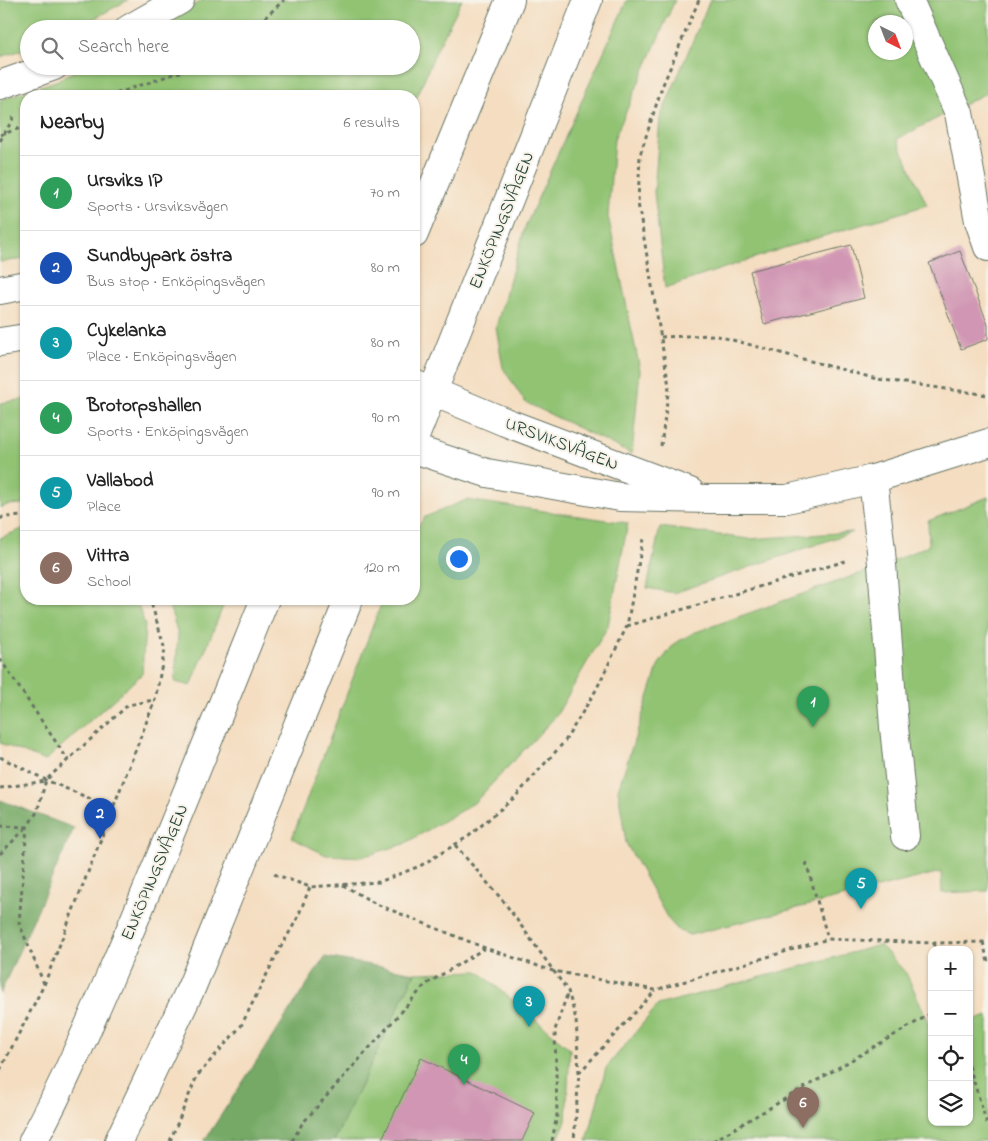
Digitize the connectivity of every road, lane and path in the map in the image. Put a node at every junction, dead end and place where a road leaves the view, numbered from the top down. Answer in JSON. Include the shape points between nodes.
{"nodes":[{"id":1,"x":180,"y":0,"type":"edge"},
{"id":2,"x":284,"y":0,"type":"edge"},
{"id":3,"x":510,"y":0,"type":"edge"},
{"id":4,"x":588,"y":0,"type":"edge"},
{"id":5,"x":699,"y":0,"type":"edge"},
{"id":6,"x":910,"y":0,"type":"edge"},
{"id":7,"x":145,"y":20,"type":"edge"},
{"id":8,"x":264,"y":20,"type":"edge"},
{"id":9,"x":28,"y":75,"type":"edge"},
{"id":10,"x":170,"y":75,"type":"edge"},
{"id":11,"x":0,"y":85,"type":"edge"},
{"id":12,"x":126,"y":90,"type":"edge"},
{"id":13,"x":20,"y":128,"type":"edge"},
{"id":14,"x":0,"y":135,"type":"edge"},
{"id":15,"x":433,"y":187,"type":"junction"},
{"id":16,"x":420,"y":204,"type":"edge"},
{"id":17,"x":420,"y":219,"type":"edge"},
{"id":18,"x":988,"y":247,"type":"edge"},
{"id":19,"x":20,"y":286,"type":"edge"},
{"id":20,"x":0,"y":290,"type":"edge"},
{"id":21,"x":661,"y":337,"type":"junction"},
{"id":22,"x":20,"y":339,"type":"edge"},
{"id":23,"x":0,"y":342,"type":"edge"},
{"id":24,"x":423,"y":388,"type":"edge"},
{"id":25,"x":988,"y":395,"type":"edge"},
{"id":26,"x":420,"y":405,"type":"edge"},
{"id":27,"x":988,"y":443,"type":"edge"},
{"id":28,"x":420,"y":451,"type":"edge"},
{"id":29,"x":660,"y":454,"type":"dead end"},
{"id":30,"x":873,"y":480,"type":"junction"},
{"id":31,"x":710,"y":499,"type":"junction"},
{"id":32,"x":20,"y":516,"type":"edge"},
{"id":33,"x":0,"y":519,"type":"edge"},
{"id":34,"x":643,"y":539,"type":"dead end"},
{"id":35,"x":881,"y":550,"type":"junction"},
{"id":36,"x":152,"y":605,"type":"edge"},
{"id":37,"x":263,"y":605,"type":"edge"},
{"id":38,"x":347,"y":605,"type":"edge"},
{"id":39,"x":626,"y":626,"type":"junction"},
{"id":40,"x":0,"y":659,"type":"edge"},
{"id":41,"x":155,"y":700,"type":"junction"},
{"id":42,"x":0,"y":757,"type":"edge"},
{"id":43,"x":68,"y":760,"type":"junction"},
{"id":44,"x":46,"y":780,"type":"junction"},
{"id":45,"x":0,"y":788,"type":"edge"},
{"id":46,"x":98,"y":802,"type":"dead end"},
{"id":47,"x":0,"y":826,"type":"edge"},
{"id":48,"x":27,"y":827,"type":"junction"},
{"id":49,"x":905,"y":836,"type":"dead end"},
{"id":50,"x":455,"y":844,"type":"junction"},
{"id":51,"x":0,"y":854,"type":"edge"},
{"id":52,"x":806,"y":862,"type":"dead end"},
{"id":53,"x":274,"y":874,"type":"dead end"},
{"id":54,"x":343,"y":884,"type":"junction"},
{"id":55,"x":310,"y":887,"type":"junction"},
{"id":56,"x":828,"y":939,"type":"junction"},
{"id":57,"x":986,"y":942,"type":"edge"},
{"id":58,"x":934,"y":943,"type":"junction"},
{"id":59,"x":935,"y":946,"type":"edge"},
{"id":60,"x":485,"y":948,"type":"junction"},
{"id":61,"x":988,"y":962,"type":"edge"},
{"id":62,"x":553,"y":971,"type":"junction"},
{"id":63,"x":44,"y":985,"type":"junction"},
{"id":64,"x":655,"y":990,"type":"junction"},
{"id":65,"x":568,"y":991,"type":"junction"},
{"id":66,"x":928,"y":1015,"type":"edge"},
{"id":67,"x":0,"y":1070,"type":"edge"},
{"id":68,"x":580,"y":1073,"type":"junction"},
{"id":69,"x":973,"y":1079,"type":"edge"},
{"id":70,"x":988,"y":1127,"type":"edge"},
{"id":71,"x":33,"y":1141,"type":"edge"},
{"id":72,"x":119,"y":1141,"type":"edge"},
{"id":73,"x":170,"y":1141,"type":"edge"},
{"id":74,"x":292,"y":1141,"type":"edge"},
{"id":75,"x":552,"y":1141,"type":"edge"},
{"id":76,"x":574,"y":1141,"type":"edge"},
{"id":77,"x":713,"y":1141,"type":"edge"}],
"edges":[{"from":1,"to":7,"type":"main road"},
{"from":2,"to":8,"type":"path"},
{"from":3,"to":15,"type":"main road"},
{"from":4,"to":24,"type":"main road","name":"ENKÖPINGSVÄGEN"},
{"from":5,"to":21,"type":"path","via":[[662,86],[640,155],[638,203]]},
{"from":6,"to":18,"type":"main road","via":[[959,113],[979,220]]},
{"from":9,"to":11,"type":"main road"},
{"from":10,"to":12,"type":"path"},
{"from":13,"to":14,"type":"path"},
{"from":15,"to":16,"type":"main road"},
{"from":15,"to":17,"type":"main road"},
{"from":19,"to":20,"type":"main road"},
{"from":21,"to":25,"type":"path","via":[[714,335],[877,379]]},
{"from":21,"to":29,"type":"path","via":[[669,386]]},
{"from":22,"to":23,"type":"main road"},
{"from":24,"to":26,"type":"main road","name":"ENKÖPINGSVÄGEN"},
{"from":24,"to":31,"type":"main road","name":"URSVIKSVÄGEN"},
{"from":27,"to":30,"type":"main road","name":"URSVIKSVÄGEN"},
{"from":28,"to":31,"type":"main road","name":"URSVIKSVÄGEN","via":[[487,473],[620,497]]},
{"from":30,"to":31,"type":"main road","name":"URSVIKSVÄGEN","via":[[786,499]]},
{"from":30,"to":35,"type":"main road"},
{"from":32,"to":33,"type":"path"},
{"from":34,"to":39,"type":"path"},
{"from":35,"to":39,"type":"path"},
{"from":35,"to":49,"type":"main road"},
{"from":36,"to":41,"type":"path","via":[[165,649]]},
{"from":37,"to":71,"type":"main road","name":"ENKÖPINGSVÄGEN","via":[[102,997]]},
{"from":38,"to":72,"type":"main road","via":[[192,986]]},
{"from":39,"to":50,"type":"path","via":[[596,690],[565,740],[515,797]]},
{"from":40,"to":43,"type":"path"},
{"from":41,"to":43,"type":"path","via":[[128,705]]},
{"from":41,"to":63,"type":"path"},
{"from":42,"to":44,"type":"path"},
{"from":43,"to":44,"type":"path"},
{"from":44,"to":45,"type":"path"},
{"from":44,"to":46,"type":"path"},
{"from":44,"to":48,"type":"path","via":[[37,812]]},
{"from":47,"to":48,"type":"path"},
{"from":48,"to":51,"type":"path"},
{"from":48,"to":63,"type":"path","via":[[19,923]]},
{"from":50,"to":54,"type":"path","via":[[420,866],[379,882]]},
{"from":50,"to":62,"type":"path","via":[[504,902]]},
{"from":52,"to":56,"type":"path"},
{"from":53,"to":55,"type":"path"},
{"from":54,"to":55,"type":"path"},
{"from":54,"to":60,"type":"path","via":[[376,904]]},
{"from":55,"to":73,"type":"path","via":[[297,919],[240,1026],[197,1076]]},
{"from":56,"to":58,"type":"path"},
{"from":56,"to":64,"type":"path"},
{"from":57,"to":58,"type":"path"},
{"from":57,"to":61,"type":"path"},
{"from":58,"to":59,"type":"path"},
{"from":60,"to":62,"type":"path"},
{"from":60,"to":74,"type":"path","via":[[425,985],[302,1124]]},
{"from":62,"to":64,"type":"path"},
{"from":62,"to":65,"type":"path"},
{"from":63,"to":67,"type":"path"},
{"from":64,"to":68,"type":"path"},
{"from":65,"to":68,"type":"path","via":[[576,1019]]},
{"from":65,"to":75,"type":"path","via":[[555,1030],[557,1114]]},
{"from":66,"to":77,"type":"path"},
{"from":68,"to":76,"type":"path"},
{"from":69,"to":70,"type":"path"}]}
